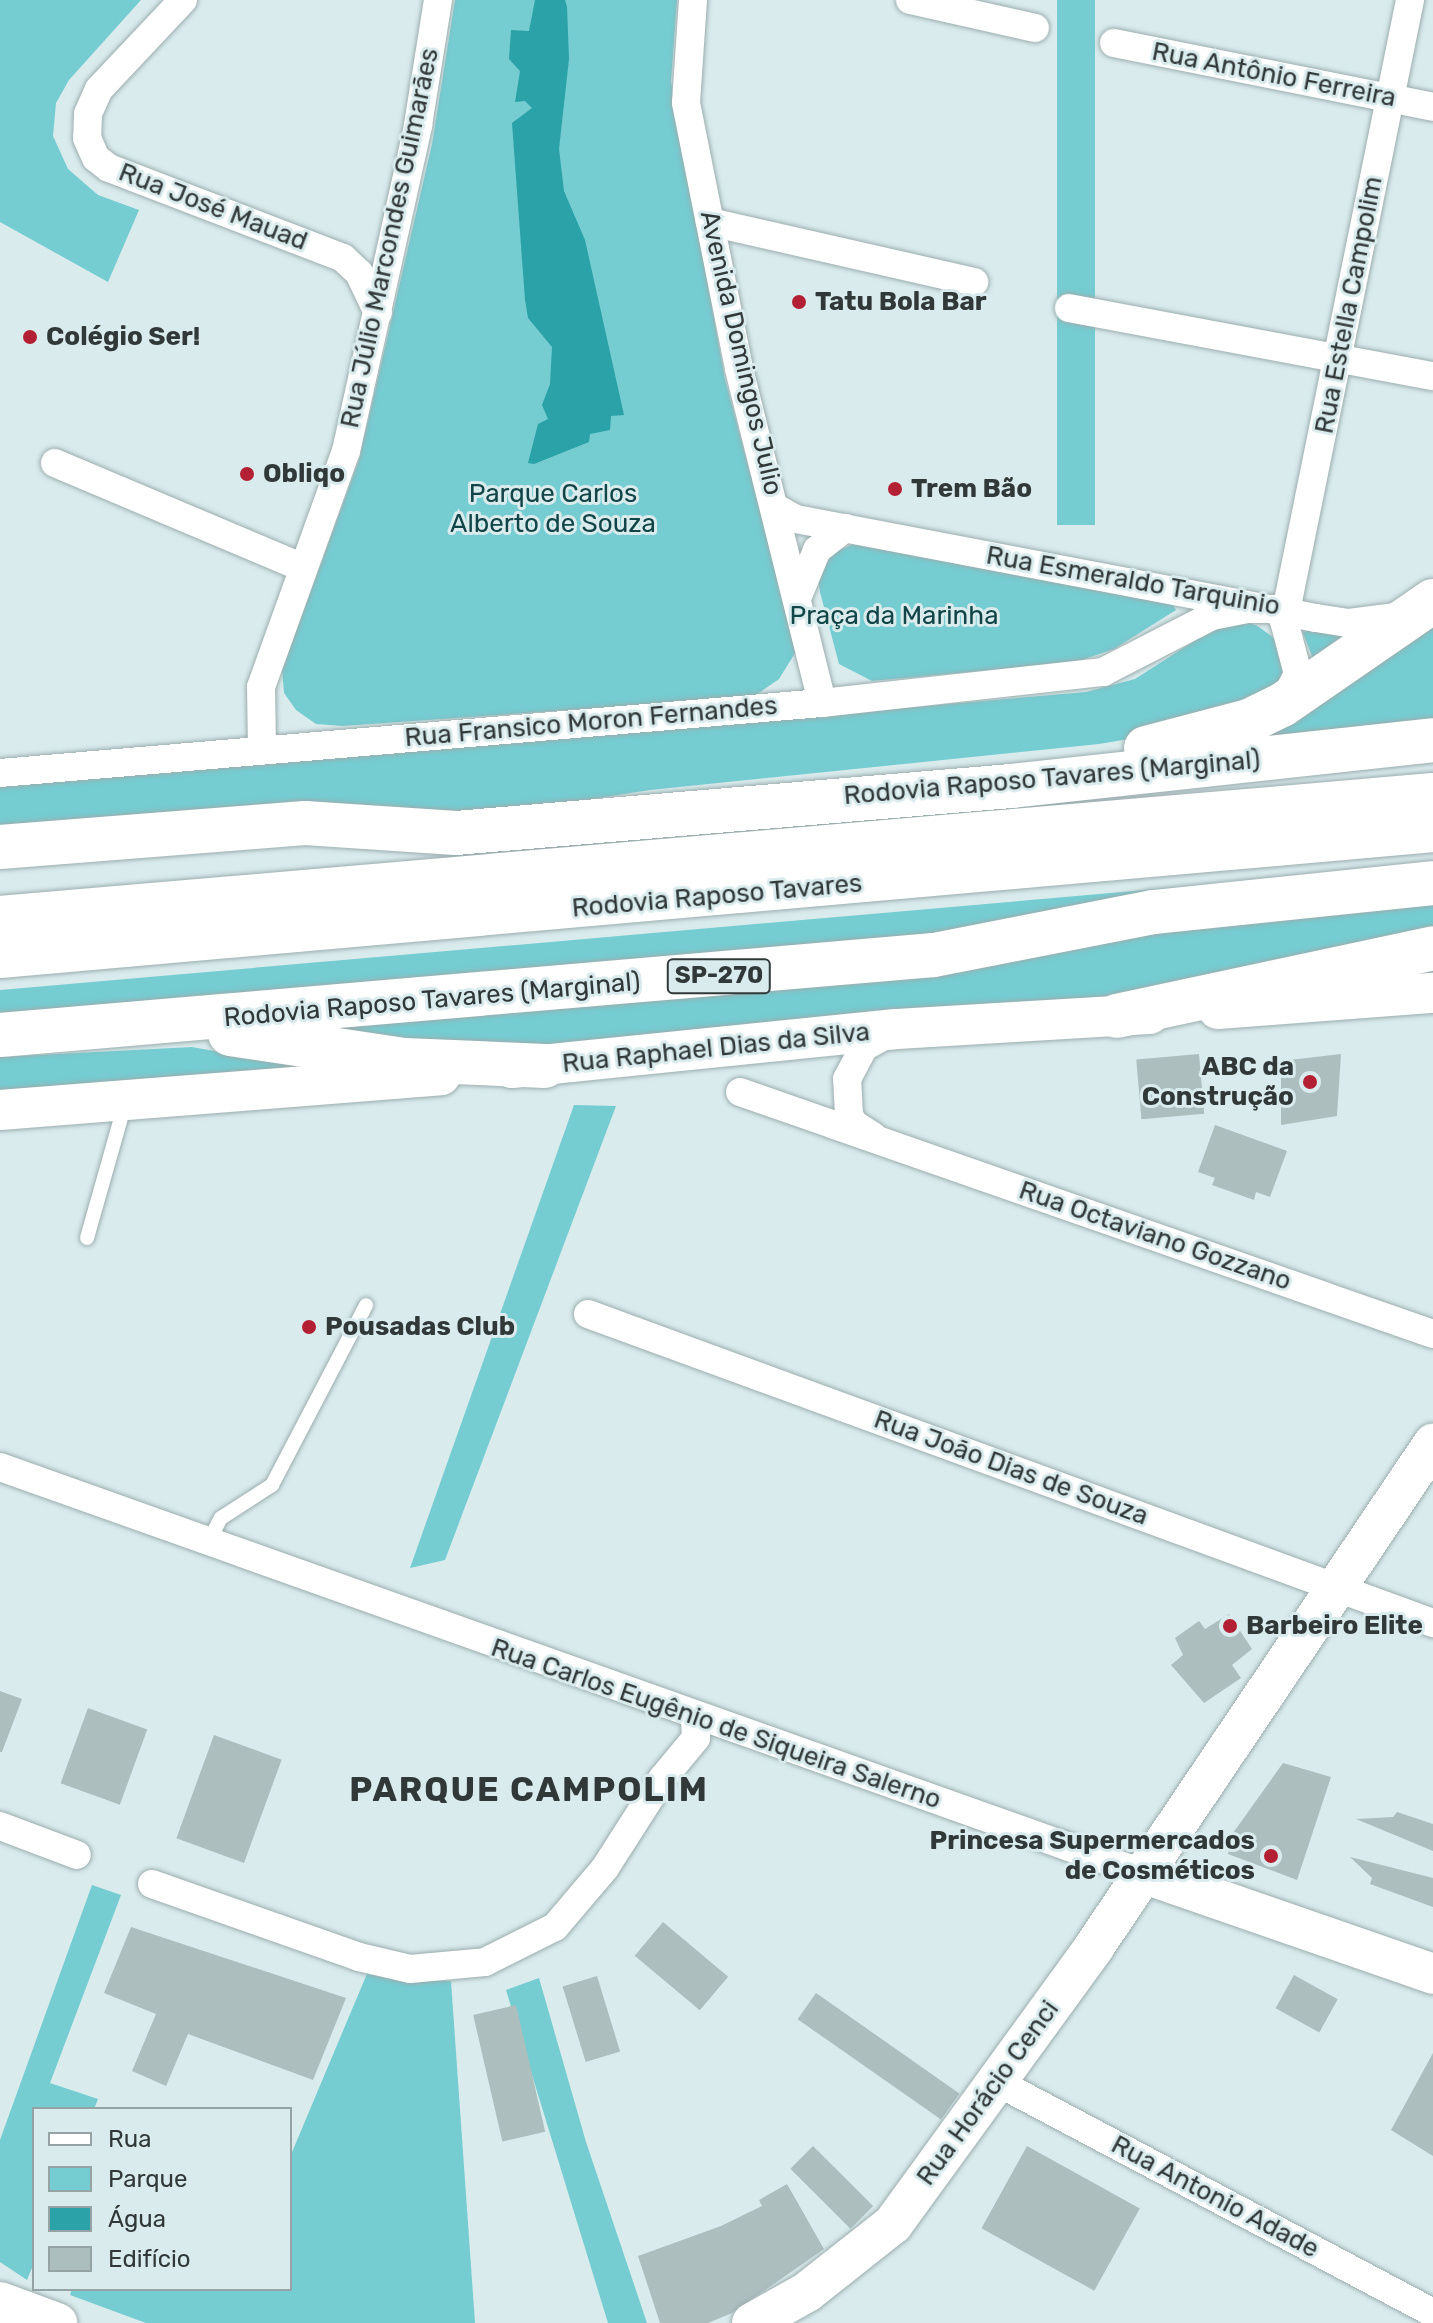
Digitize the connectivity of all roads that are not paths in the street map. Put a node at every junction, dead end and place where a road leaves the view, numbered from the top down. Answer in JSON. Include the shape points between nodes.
{"nodes":[{"id":1,"x":183,"y":0,"type":"edge"},
{"id":2,"x":438,"y":0,"type":"edge"},
{"id":3,"x":693,"y":0,"type":"edge"},
{"id":4,"x":910,"y":0,"type":"edge"},
{"id":5,"x":1410,"y":0,"type":"edge"},
{"id":6,"x":1035,"y":28,"type":"dead end"},
{"id":7,"x":1114,"y":43,"type":"dead end"},
{"id":8,"x":1390,"y":98,"type":"junction"},
{"id":9,"x":1433,"y":107,"type":"edge"},
{"id":10,"x":710,"y":222,"type":"junction"},
{"id":11,"x":397,"y":226,"type":"junction"},
{"id":12,"x":335,"y":254,"type":"junction"},
{"id":13,"x":974,"y":282,"type":"dead end"},
{"id":14,"x":1069,"y":308,"type":"dead end"},
{"id":15,"x":378,"y":313,"type":"junction"},
{"id":16,"x":1338,"y":358,"type":"junction"},
{"id":17,"x":1433,"y":376,"type":"edge"},
{"id":18,"x":55,"y":463,"type":"dead end"},
{"id":19,"x":776,"y":508,"type":"junction"},
{"id":20,"x":845,"y":528,"type":"junction"},
{"id":21,"x":303,"y":568,"type":"junction"},
{"id":22,"x":1183,"y":592,"type":"junction"},
{"id":23,"x":797,"y":599,"type":"junction"},
{"id":24,"x":1426,"y":606,"type":"edge"},
{"id":25,"x":1287,"y":609,"type":"junction"},
{"id":26,"x":1174,"y":637,"type":"junction"},
{"id":27,"x":822,"y":703,"type":"junction"},
{"id":28,"x":1282,"y":705,"type":"junction"},
{"id":29,"x":1433,"y":740,"type":"edge"},
{"id":30,"x":262,"y":749,"type":"junction"},
{"id":31,"x":0,"y":773,"type":"edge"},
{"id":32,"x":1433,"y":795,"type":"edge"},
{"id":33,"x":768,"y":804,"type":"junction"},
{"id":34,"x":1433,"y":830,"type":"edge"},
{"id":35,"x":139,"y":836,"type":"junction"},
{"id":36,"x":0,"y":847,"type":"edge"},
{"id":37,"x":0,"y":867,"type":"edge"},
{"id":38,"x":1433,"y":883,"type":"edge"},
{"id":39,"x":0,"y":918,"type":"edge"},
{"id":40,"x":1433,"y":948,"type":"edge"},
{"id":41,"x":0,"y":956,"type":"edge"},
{"id":42,"x":1433,"y":993,"type":"edge"},
{"id":43,"x":1117,"y":1016,"type":"junction"},
{"id":44,"x":91,"y":1028,"type":"junction"},
{"id":45,"x":896,"y":1029,"type":"junction"},
{"id":46,"x":0,"y":1035,"type":"edge"},
{"id":47,"x":545,"y":1066,"type":"junction"},
{"id":48,"x":740,"y":1092,"type":"dead end"},
{"id":49,"x":125,"y":1103,"type":"junction"},
{"id":50,"x":0,"y":1110,"type":"edge"},
{"id":51,"x":877,"y":1138,"type":"junction"},
{"id":52,"x":87,"y":1238,"type":"dead end"},
{"id":53,"x":366,"y":1305,"type":"dead end"},
{"id":54,"x":588,"y":1314,"type":"dead end"},
{"id":55,"x":1433,"y":1334,"type":"edge"},
{"id":56,"x":1433,"y":1444,"type":"edge"},
{"id":57,"x":0,"y":1467,"type":"edge"},
{"id":58,"x":208,"y":1543,"type":"junction"},
{"id":59,"x":1334,"y":1587,"type":"junction"},
{"id":60,"x":1433,"y":1623,"type":"edge"},
{"id":61,"x":691,"y":1716,"type":"junction"},
{"id":62,"x":1178,"y":1817,"type":"junction"},
{"id":63,"x":0,"y":1826,"type":"edge"},
{"id":64,"x":77,"y":1855,"type":"dead end"},
{"id":65,"x":1142,"y":1873,"type":"junction"},
{"id":66,"x":152,"y":1884,"type":"dead end"},
{"id":67,"x":1198,"y":1893,"type":"junction"},
{"id":68,"x":1433,"y":1974,"type":"edge"},
{"id":69,"x":997,"y":2082,"type":"junction"},
{"id":70,"x":0,"y":2302,"type":"edge"},
{"id":71,"x":1433,"y":2313,"type":"edge"},
{"id":72,"x":57,"y":2323,"type":"edge"},
{"id":73,"x":752,"y":2323,"type":"edge"}],
"edges":[{"from":1,"to":12,"type":"street","name":"Rua José Mauad","via":[[99,89],[88,114],[87,138],[96,158],[109,168]]},
{"from":2,"to":11,"type":"street","name":"Rua Júlio Marcondes Guimarães"},
{"from":3,"to":10,"type":"street","name":"Avenida Domingos Julio","via":[[686,103]]},
{"from":4,"to":6,"type":"street"},
{"from":5,"to":8,"type":"street","name":"Rua Estella Campolim"},
{"from":7,"to":8,"type":"street","name":"Rua Antônio Ferreira"},
{"from":8,"to":9,"type":"street","name":"Rua Antônio Ferreira"},
{"from":8,"to":16,"type":"street","name":"Rua Estella Campolim"},
{"from":10,"to":13,"type":"street"},
{"from":10,"to":19,"type":"street","name":"Avenida Domingos Julio","via":[[739,369]]},
{"from":11,"to":12,"type":"street","name":"Rua José Mauad","via":[[365,248]]},
{"from":11,"to":15,"type":"street","name":"Rua Júlio Marcondes Guimarães"},
{"from":12,"to":15,"type":"street","name":"Rua José Mauad","via":[[355,266]]},
{"from":14,"to":16,"type":"street"},
{"from":15,"to":21,"type":"street","name":"Rua Júlio Marcondes Guimarães","via":[[346,451]]},
{"from":16,"to":17,"type":"street"},
{"from":16,"to":25,"type":"street","name":"Rua Estella Campolim"},
{"from":18,"to":21,"type":"street"},
{"from":19,"to":20,"type":"street","name":"Rua Esmeraldo Tarquinio","via":[[796,519]]},
{"from":19,"to":23,"type":"street","name":"Avenida Domingos Julio"},
{"from":20,"to":22,"type":"street","name":"Rua Esmeraldo Tarquinio"},
{"from":20,"to":23,"type":"street","via":[[817,550]]},
{"from":21,"to":30,"type":"street","name":"Rua Júlio Marcondes Guimarães","via":[[261,687]]},
{"from":22,"to":25,"type":"street","name":"Rua Esmeraldo Tarquinio"},
{"from":22,"to":26,"type":"street","name":"Rua Fransico Moron Fernandes","via":[[1197,602],[1198,610]]},
{"from":23,"to":27,"type":"street","name":"Avenida Domingos Julio"},
{"from":24,"to":25,"type":"street","name":"Rua Esmeraldo Tarquinio","via":[[1349,623]]},
{"from":24,"to":28,"type":"highway"},
{"from":25,"to":26,"type":"street","name":"Rua Fransico Moron Fernandes","via":[[1230,611]]},
{"from":25,"to":28,"type":"street","via":[[1284,621],[1298,674]]},
{"from":26,"to":27,"type":"street","name":"Rua Fransico Moron Fernandes","via":[[1103,672]]},
{"from":27,"to":30,"type":"street","name":"Rua Fransico Moron Fernandes"},
{"from":28,"to":33,"type":"highway","via":[[1249,721],[1155,747]]},
{"from":29,"to":33,"type":"highway","name":"Rodovia Raposo Tavares (Marginal)","via":[[1011,786]]},
{"from":30,"to":31,"type":"street","name":"Rua Fransico Moron Fernandes"},
{"from":32,"to":39,"type":"highway","name":"Rodovia Raposo Tavares"},
{"from":33,"to":35,"type":"highway","name":"Rodovia Raposo Tavares (Marginal)","via":[[456,833],[305,823]]},
{"from":34,"to":41,"type":"highway","name":"Rodovia Raposo Tavares"},
{"from":35,"to":36,"type":"highway","name":"Rodovia Raposo Tavares (Marginal)"},
{"from":35,"to":37,"type":"highway"},
{"from":38,"to":44,"type":"highway","name":"Rodovia Raposo Tavares (Marginal)","number":"SP-270","via":[[1153,912],[934,955]]},
{"from":40,"to":43,"type":"highway"},
{"from":42,"to":43,"type":"main road","name":"Rua Raphael Dias da Silva"},
{"from":43,"to":45,"type":"main road","name":"Rua Raphael Dias da Silva"},
{"from":44,"to":46,"type":"highway","name":"Rodovia Raposo Tavares (Marginal)","number":"SP-270"},
{"from":44,"to":47,"type":"highway","via":[[194,1030],[404,1060]]},
{"from":45,"to":47,"type":"main road","name":"Rua Raphael Dias da Silva"},
{"from":45,"to":51,"type":"street","name":"Rua Octaviano Gozzano","via":[[864,1047],[847,1079],[849,1115]]},
{"from":47,"to":49,"type":"main road","name":"Rua Raphael Dias da Silva"},
{"from":48,"to":51,"type":"street","name":"Rua Octaviano Gozzano"},
{"from":49,"to":50,"type":"main road","name":"Rua Raphael Dias da Silva"},
{"from":49,"to":52,"type":"lane"},
{"from":51,"to":55,"type":"street","name":"Rua Octaviano Gozzano"},
{"from":53,"to":58,"type":"lane","via":[[272,1485],[221,1518]]},
{"from":54,"to":59,"type":"street","name":"Rua João Dias de Souza"},
{"from":56,"to":59,"type":"main road","name":"Rua Horácio Cenci"},
{"from":57,"to":58,"type":"street","name":"Rua Carlos Eugênio de Siqueira Salerno"},
{"from":58,"to":61,"type":"street","name":"Rua Carlos Eugênio de Siqueira Salerno"},
{"from":59,"to":60,"type":"street","name":"Rua João Dias de Souza"},
{"from":59,"to":62,"type":"main road","name":"Rua Horácio Cenci"},
{"from":61,"to":65,"type":"street","name":"Rua Carlos Eugênio de Siqueira Salerno"},
{"from":61,"to":66,"type":"street","via":[[696,1738],[662,1779],[605,1868],[555,1927],[485,1962],[410,1969]]},
{"from":62,"to":65,"type":"main road","name":"Rua Horácio Cenci"},
{"from":62,"to":67,"type":"main road","name":"Rua Horácio Cenci","via":[[1172,1858]]},
{"from":63,"to":64,"type":"street"},
{"from":65,"to":67,"type":"main road","name":"Rua Carlos Eugênio de Siqueira Salerno"},
{"from":65,"to":69,"type":"main road","name":"Rua Horácio Cenci"},
{"from":67,"to":68,"type":"main road","name":"Rua Carlos Eugênio de Siqueira Salerno"},
{"from":69,"to":71,"type":"street","name":"Rua Antonio Adade"},
{"from":69,"to":73,"type":"main road","name":"Rua Horácio Cenci","via":[[893,2224],[807,2292]]},
{"from":70,"to":72,"type":"main road"}]}
